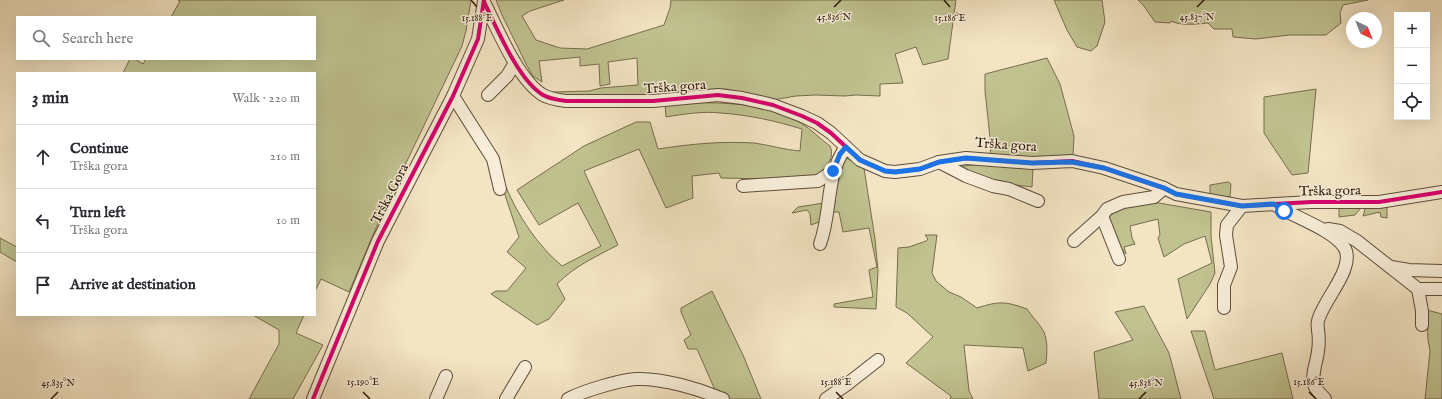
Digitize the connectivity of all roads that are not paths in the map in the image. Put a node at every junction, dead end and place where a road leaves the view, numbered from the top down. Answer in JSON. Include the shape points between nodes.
{"nodes":[{"id":1,"x":484,"y":1,"type":"edge"},
{"id":2,"x":516,"y":63,"type":"junction"},
{"id":3,"x":488,"y":95,"type":"dead end"},
{"id":4,"x":453,"y":96,"type":"junction"},
{"id":5,"x":846,"y":147,"type":"junction"},
{"id":6,"x":939,"y":162,"type":"junction"},
{"id":7,"x":833,"y":171,"type":"junction"},
{"id":8,"x":743,"y":186,"type":"dead end"},
{"id":9,"x":1164,"y":188,"type":"junction"},
{"id":10,"x":500,"y":189,"type":"dead end"},
{"id":11,"x":1442,"y":192,"type":"edge"},
{"id":12,"x":1038,"y":201,"type":"dead end"},
{"id":13,"x":1274,"y":204,"type":"junction"},
{"id":14,"x":1242,"y":206,"type":"junction"},
{"id":15,"x":1102,"y":216,"type":"junction"},
{"id":16,"x":1324,"y":230,"type":"junction"},
{"id":17,"x":1074,"y":241,"type":"dead end"},
{"id":18,"x":820,"y":244,"type":"dead end"},
{"id":19,"x":1119,"y":259,"type":"dead end"},
{"id":20,"x":1390,"y":267,"type":"junction"},
{"id":21,"x":1441,"y":271,"type":"edge"},
{"id":22,"x":1418,"y":289,"type":"junction"},
{"id":23,"x":1442,"y":289,"type":"edge"},
{"id":24,"x":1224,"y":308,"type":"dead end"},
{"id":25,"x":1422,"y":325,"type":"dead end"},
{"id":26,"x":878,"y":360,"type":"dead end"},
{"id":27,"x":525,"y":367,"type":"dead end"},
{"id":28,"x":446,"y":376,"type":"dead end"},
{"id":29,"x":313,"y":399,"type":"edge"},
{"id":30,"x":436,"y":399,"type":"edge"},
{"id":31,"x":506,"y":399,"type":"edge"},
{"id":32,"x":568,"y":399,"type":"edge"},
{"id":33,"x":723,"y":399,"type":"edge"},
{"id":34,"x":826,"y":399,"type":"edge"},
{"id":35,"x":1325,"y":399,"type":"edge"}],
"edges":[{"from":1,"to":2,"type":"street","name":"Trška gora"},
{"from":1,"to":4,"type":"street","name":"Trška Gora","via":[[478,39]]},
{"from":2,"to":3,"type":"street"},
{"from":2,"to":5,"type":"street","name":"Trška gora","via":[[535,89],[553,100],[653,101],[718,95],[742,98],[773,104],[817,123]]},
{"from":4,"to":10,"type":"street","via":[[493,159]]},
{"from":4,"to":29,"type":"street","name":"Trška Gora","via":[[378,241]]},
{"from":5,"to":6,"type":"street","name":"Trška gora","via":[[860,160],[885,171],[920,169]]},
{"from":5,"to":7,"type":"street"},
{"from":6,"to":9,"type":"street","name":"Trška gora","via":[[966,158],[1032,163],[1072,162],[1104,168]]},
{"from":6,"to":12,"type":"street","via":[[973,179],[1009,189]]},
{"from":7,"to":8,"type":"street","via":[[818,181]]},
{"from":7,"to":18,"type":"street","via":[[825,230]]},
{"from":9,"to":14,"type":"street","name":"Trška gora","via":[[1176,194]]},
{"from":9,"to":15,"type":"street","via":[[1154,197],[1123,202],[1107,209]]},
{"from":11,"to":13,"type":"street","name":"Trška gora","via":[[1379,202]]},
{"from":13,"to":14,"type":"street","name":"Trška gora"},
{"from":13,"to":16,"type":"street","name":"Trška gora"},
{"from":14,"to":24,"type":"street","via":[[1227,225],[1231,267],[1224,285]]},
{"from":15,"to":17,"type":"street"},
{"from":15,"to":19,"type":"street"},
{"from":16,"to":20,"type":"street","name":"Trška gora","via":[[1340,231]]},
{"from":16,"to":35,"type":"street","name":"Trška gora","via":[[1345,248],[1348,259],[1318,322],[1315,387]]},
{"from":20,"to":21,"type":"street","name":"Trška gora"},
{"from":20,"to":22,"type":"street","name":"Trška gora"},
{"from":22,"to":23,"type":"street"},
{"from":22,"to":25,"type":"street"},
{"from":26,"to":34,"type":"street"},
{"from":27,"to":31,"type":"street"},
{"from":28,"to":30,"type":"street"},
{"from":32,"to":33,"type":"street","via":[[636,379],[667,382],[704,391]]}]}
